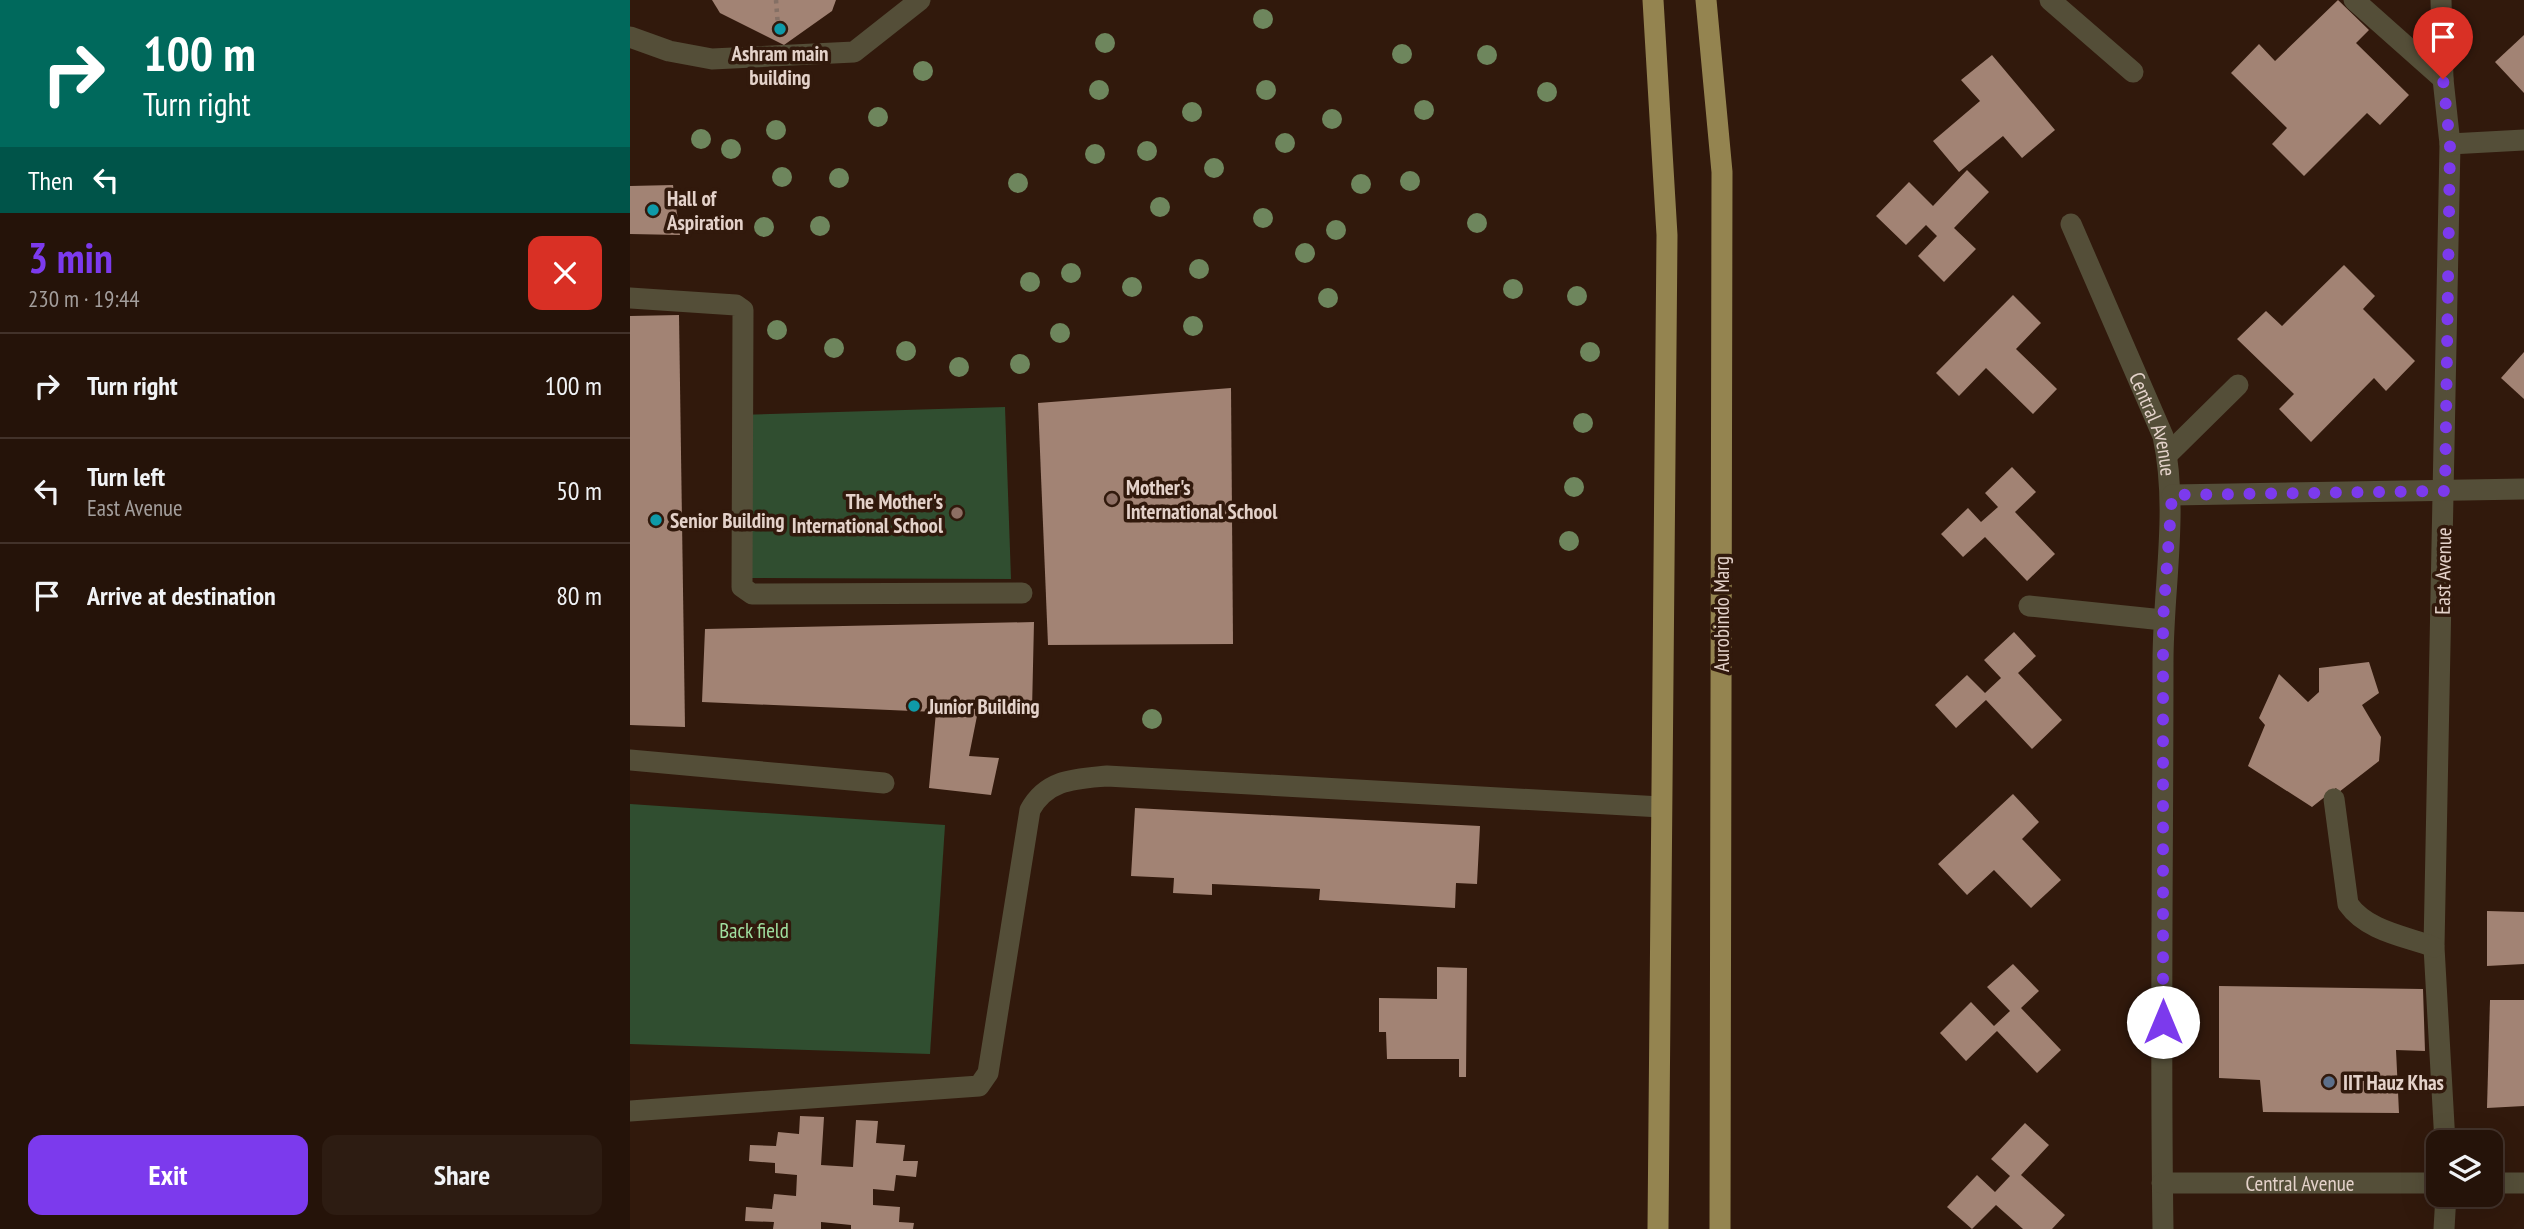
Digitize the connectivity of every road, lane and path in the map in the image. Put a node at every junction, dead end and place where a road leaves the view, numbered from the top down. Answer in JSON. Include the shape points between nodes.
{"nodes":[{"id":1,"x":920,"y":0,"type":"edge"},
{"id":2,"x":1653,"y":0,"type":"edge"},
{"id":3,"x":1706,"y":0,"type":"edge"},
{"id":4,"x":2050,"y":0,"type":"edge"},
{"id":5,"x":2354,"y":0,"type":"edge"},
{"id":6,"x":2441,"y":0,"type":"edge"},
{"id":7,"x":630,"y":37,"type":"edge"},
{"id":8,"x":2133,"y":72,"type":"dead end"},
{"id":9,"x":2443,"y":79,"type":"junction"},
{"id":10,"x":2524,"y":140,"type":"edge"},
{"id":11,"x":2450,"y":144,"type":"junction"},
{"id":12,"x":2071,"y":224,"type":"dead end"},
{"id":13,"x":630,"y":298,"type":"edge"},
{"id":14,"x":2238,"y":385,"type":"dead end"},
{"id":15,"x":2167,"y":455,"type":"junction"},
{"id":16,"x":2524,"y":489,"type":"edge"},
{"id":17,"x":2445,"y":491,"type":"junction"},
{"id":18,"x":2172,"y":495,"type":"junction"},
{"id":19,"x":1022,"y":593,"type":"dead end"},
{"id":20,"x":2029,"y":606,"type":"dead end"},
{"id":21,"x":2163,"y":620,"type":"junction"},
{"id":22,"x":630,"y":760,"type":"edge"},
{"id":23,"x":884,"y":783,"type":"dead end"},
{"id":24,"x":2334,"y":799,"type":"dead end"},
{"id":25,"x":1661,"y":807,"type":"junction"},
{"id":26,"x":2434,"y":947,"type":"junction"},
{"id":27,"x":630,"y":1111,"type":"edge"},
{"id":28,"x":2444,"y":1130,"type":"edge"},
{"id":29,"x":2162,"y":1183,"type":"junction"},
{"id":30,"x":2426,"y":1183,"type":"edge"},
{"id":31,"x":2503,"y":1183,"type":"edge"},
{"id":32,"x":2524,"y":1183,"type":"edge"},
{"id":33,"x":2445,"y":1207,"type":"edge"},
{"id":34,"x":1658,"y":1229,"type":"edge"},
{"id":35,"x":1720,"y":1229,"type":"edge"},
{"id":36,"x":2163,"y":1229,"type":"edge"},
{"id":37,"x":2444,"y":1229,"type":"edge"}],
"edges":[{"from":1,"to":7,"type":"street","via":[[854,52],[712,59]]},
{"from":2,"to":25,"type":"highway","via":[[1667,235]]},
{"from":3,"to":35,"type":"highway","name":"Aurobindo Marg","via":[[1722,172]]},
{"from":4,"to":8,"type":"street"},
{"from":5,"to":9,"type":"street"},
{"from":6,"to":9,"type":"street","name":"East Avenue"},
{"from":9,"to":11,"type":"street","name":"East Avenue"},
{"from":10,"to":11,"type":"street"},
{"from":11,"to":17,"type":"street","name":"East Avenue"},
{"from":12,"to":15,"type":"street","name":"Central Avenue","via":[[2163,436]]},
{"from":13,"to":19,"type":"street","via":[[736,304],[744,310],[742,587],[746,591]]},
{"from":14,"to":15,"type":"street"},
{"from":15,"to":18,"type":"street","name":"Central Avenue"},
{"from":16,"to":17,"type":"street"},
{"from":17,"to":18,"type":"street"},
{"from":17,"to":26,"type":"street","name":"East Avenue"},
{"from":18,"to":21,"type":"street","name":"Central Avenue"},
{"from":20,"to":21,"type":"street"},
{"from":21,"to":29,"type":"street","name":"Central Avenue"},
{"from":22,"to":23,"type":"street"},
{"from":24,"to":26,"type":"street","via":[[2348,904],[2371,925]]},
{"from":25,"to":27,"type":"street","via":[[1107,776],[1065,779],[1045,790],[1030,810],[988,1073],[979,1086]]},
{"from":25,"to":34,"type":"highway"},
{"from":26,"to":28,"type":"street","name":"East Avenue"},
{"from":29,"to":30,"type":"street","name":"Central Avenue"},
{"from":29,"to":36,"type":"street","name":"Central Avenue"},
{"from":31,"to":32,"type":"street"},
{"from":33,"to":37,"type":"street"}]}
